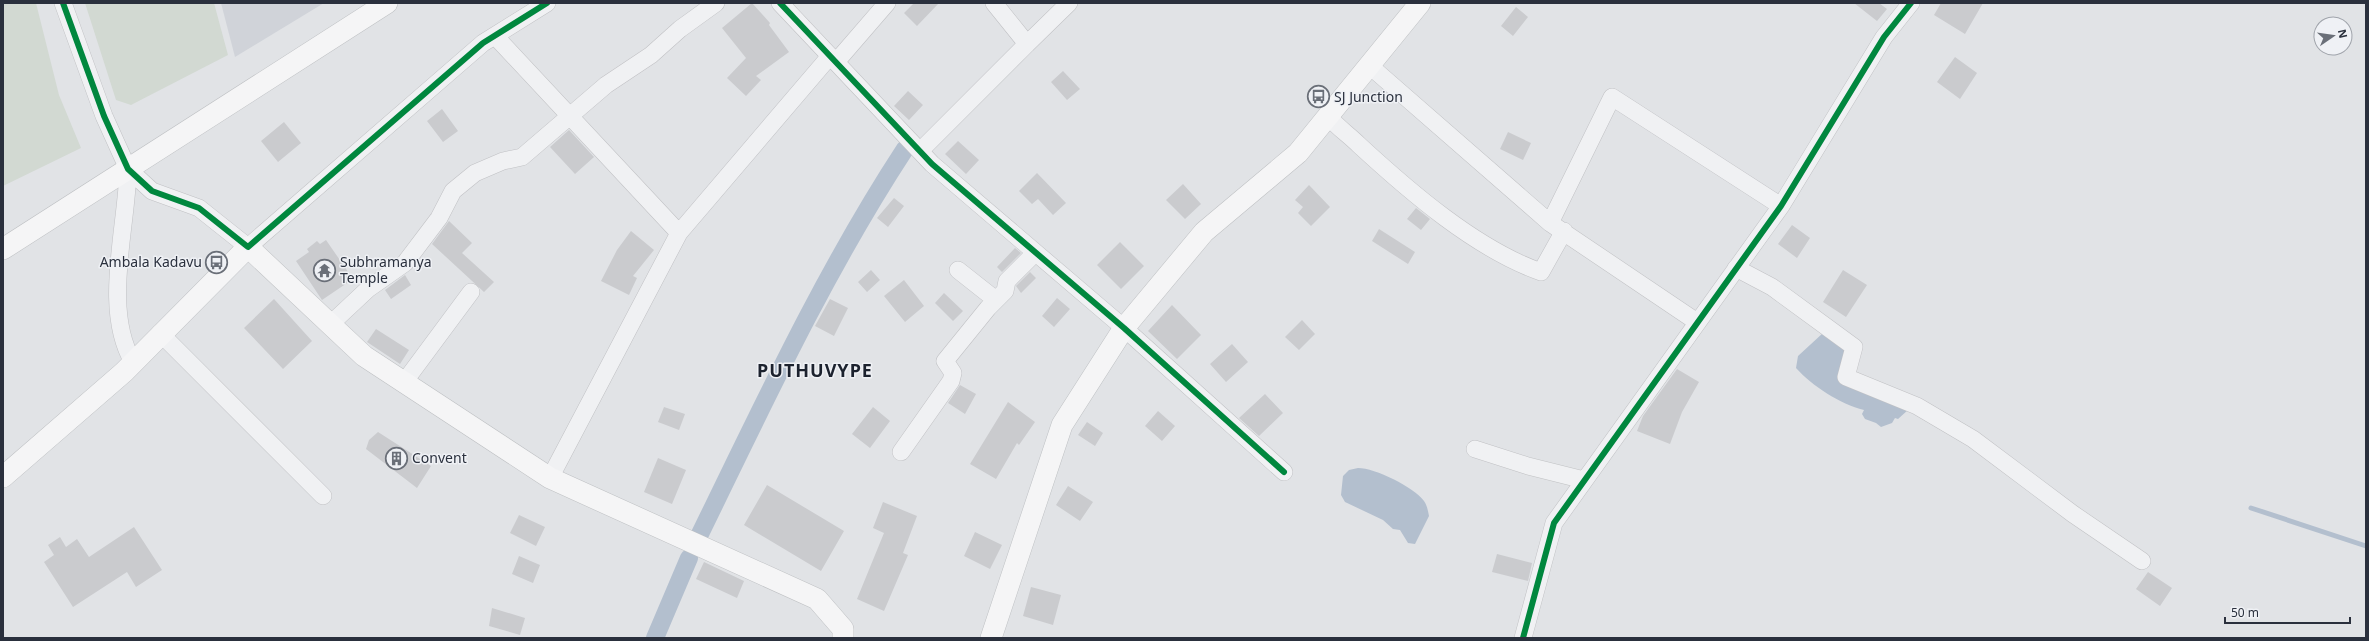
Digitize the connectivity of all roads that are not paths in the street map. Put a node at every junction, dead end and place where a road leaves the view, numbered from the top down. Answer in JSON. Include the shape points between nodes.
{"nodes":[{"id":1,"x":63,"y":3,"type":"edge"},
{"id":2,"x":387,"y":3,"type":"edge"},
{"id":3,"x":547,"y":3,"type":"edge"},
{"id":4,"x":716,"y":3,"type":"edge"},
{"id":5,"x":780,"y":3,"type":"edge"},
{"id":6,"x":887,"y":3,"type":"edge"},
{"id":7,"x":994,"y":3,"type":"edge"},
{"id":8,"x":1068,"y":3,"type":"edge"},
{"id":9,"x":1910,"y":3,"type":"edge"},
{"id":10,"x":1418,"y":4,"type":"edge"},
{"id":11,"x":494,"y":36,"type":"junction"},
{"id":12,"x":1027,"y":44,"type":"junction"},
{"id":13,"x":833,"y":59,"type":"junction"},
{"id":14,"x":1370,"y":66,"type":"junction"},
{"id":15,"x":570,"y":116,"type":"junction"},
{"id":16,"x":1328,"y":116,"type":"junction"},
{"id":17,"x":920,"y":151,"type":"junction"},
{"id":18,"x":128,"y":169,"type":"junction"},
{"id":19,"x":1781,"y":206,"type":"junction"},
{"id":20,"x":1557,"y":227,"type":"junction"},
{"id":21,"x":679,"y":233,"type":"junction"},
{"id":22,"x":248,"y":247,"type":"junction"},
{"id":23,"x":3,"y":249,"type":"edge"},
{"id":24,"x":1035,"y":253,"type":"junction"},
{"id":25,"x":1736,"y":268,"type":"junction"},
{"id":26,"x":958,"y":270,"type":"dead end"},
{"id":27,"x":471,"y":292,"type":"dead end"},
{"id":28,"x":996,"y":300,"type":"junction"},
{"id":29,"x":1697,"y":322,"type":"junction"},
{"id":30,"x":333,"y":326,"type":"junction"},
{"id":31,"x":1124,"y":328,"type":"junction"},
{"id":32,"x":160,"y":333,"type":"junction"},
{"id":33,"x":133,"y":362,"type":"junction"},
{"id":34,"x":405,"y":381,"type":"junction"},
{"id":35,"x":1475,"y":449,"type":"dead end"},
{"id":36,"x":901,"y":452,"type":"dead end"},
{"id":37,"x":1284,"y":472,"type":"dead end"},
{"id":38,"x":3,"y":477,"type":"edge"},
{"id":39,"x":550,"y":478,"type":"junction"},
{"id":40,"x":1584,"y":480,"type":"junction"},
{"id":41,"x":323,"y":496,"type":"dead end"},
{"id":42,"x":2142,"y":561,"type":"dead end"},
{"id":43,"x":843,"y":638,"type":"edge"},
{"id":44,"x":991,"y":638,"type":"edge"},
{"id":45,"x":1523,"y":638,"type":"edge"}],
"edges":[{"from":1,"to":18,"type":"street","via":[[104,116]]},
{"from":2,"to":18,"type":"main road"},
{"from":3,"to":11,"type":"street"},
{"from":4,"to":15,"type":"street","via":[[680,29],[651,55],[606,85]]},
{"from":5,"to":13,"type":"street"},
{"from":6,"to":13,"type":"street"},
{"from":7,"to":12,"type":"street"},
{"from":8,"to":12,"type":"street"},
{"from":9,"to":19,"type":"street","via":[[1884,37]]},
{"from":10,"to":14,"type":"main road"},
{"from":11,"to":15,"type":"street"},
{"from":11,"to":22,"type":"street"},
{"from":12,"to":17,"type":"street"},
{"from":13,"to":17,"type":"street"},
{"from":13,"to":21,"type":"street"},
{"from":14,"to":16,"type":"main road"},
{"from":14,"to":20,"type":"street"},
{"from":15,"to":21,"type":"street"},
{"from":15,"to":30,"type":"street","via":[[522,157],[503,161],[475,173],[452,191],[439,218],[410,256],[368,289],[337,318]]},
{"from":16,"to":20,"type":"street","via":[[1386,170],[1437,212],[1515,263],[1541,272]]},
{"from":16,"to":31,"type":"main road","via":[[1298,153],[1204,232]]},
{"from":17,"to":24,"type":"street"},
{"from":18,"to":22,"type":"street","via":[[152,191],[199,208]]},
{"from":18,"to":23,"type":"main road"},
{"from":18,"to":33,"type":"street","via":[[128,196],[121,229],[118,296],[120,329],[126,350]]},
{"from":19,"to":20,"type":"street","via":[[1612,97]]},
{"from":19,"to":25,"type":"street"},
{"from":20,"to":29,"type":"street"},
{"from":21,"to":39,"type":"street"},
{"from":22,"to":30,"type":"main road"},
{"from":22,"to":32,"type":"main road"},
{"from":24,"to":28,"type":"street","via":[[1007,281],[1005,291]]},
{"from":24,"to":31,"type":"street"},
{"from":25,"to":29,"type":"street"},
{"from":25,"to":42,"type":"street","via":[[1772,287],[1854,347],[1846,377],[1917,406],[1973,439],[2073,514]]},
{"from":26,"to":28,"type":"street"},
{"from":27,"to":34,"type":"street"},
{"from":28,"to":36,"type":"street","via":[[945,361],[953,373],[951,381]]},
{"from":29,"to":40,"type":"street"},
{"from":30,"to":34,"type":"main road","via":[[364,356]]},
{"from":31,"to":37,"type":"street"},
{"from":31,"to":44,"type":"main road","via":[[1062,425]]},
{"from":32,"to":33,"type":"main road"},
{"from":32,"to":41,"type":"street"},
{"from":33,"to":38,"type":"main road"},
{"from":34,"to":39,"type":"main road"},
{"from":35,"to":40,"type":"street"},
{"from":39,"to":43,"type":"main road","via":[[817,599],[843,629]]},
{"from":40,"to":45,"type":"street","via":[[1554,523]]}]}
